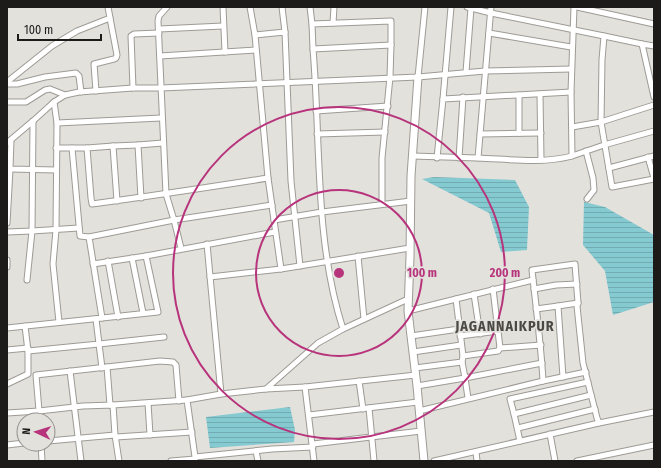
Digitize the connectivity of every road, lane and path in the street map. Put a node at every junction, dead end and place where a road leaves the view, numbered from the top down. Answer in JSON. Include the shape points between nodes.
{"nodes":[{"id":1,"x":108,"y":7,"type":"edge"},
{"id":2,"x":167,"y":7,"type":"edge"},
{"id":3,"x":223,"y":7,"type":"edge"},
{"id":4,"x":250,"y":7,"type":"edge"},
{"id":5,"x":282,"y":7,"type":"edge"},
{"id":6,"x":310,"y":7,"type":"edge"},
{"id":7,"x":334,"y":7,"type":"edge"},
{"id":8,"x":425,"y":7,"type":"edge"},
{"id":9,"x":451,"y":7,"type":"edge"},
{"id":10,"x":492,"y":7,"type":"edge"},
{"id":11,"x":574,"y":7,"type":"edge"},
{"id":12,"x":577,"y":7,"type":"edge"},
{"id":13,"x":469,"y":8,"type":"edge"},
{"id":14,"x":491,"y":13,"type":"junction"},
{"id":15,"x":110,"y":18,"type":"junction"},
{"id":16,"x":333,"y":23,"type":"junction"},
{"id":17,"x":312,"y":24,"type":"junction"},
{"id":18,"x":654,"y":24,"type":"edge"},
{"id":19,"x":223,"y":26,"type":"junction"},
{"id":20,"x":573,"y":30,"type":"junction"},
{"id":21,"x":159,"y":31,"type":"junction"},
{"id":22,"x":284,"y":32,"type":"junction"},
{"id":23,"x":489,"y":33,"type":"junction"},
{"id":24,"x":255,"y":35,"type":"junction"},
{"id":25,"x":604,"y":36,"type":"junction"},
{"id":26,"x":642,"y":44,"type":"junction"},
{"id":27,"x":391,"y":45,"type":"junction"},
{"id":28,"x":654,"y":46,"type":"edge"},
{"id":29,"x":572,"y":47,"type":"junction"},
{"id":30,"x":313,"y":49,"type":"junction"},
{"id":31,"x":256,"y":50,"type":"junction"},
{"id":32,"x":225,"y":52,"type":"junction"},
{"id":33,"x":160,"y":56,"type":"junction"},
{"id":34,"x":571,"y":69,"type":"junction"},
{"id":35,"x":466,"y":72,"type":"junction"},
{"id":36,"x":485,"y":72,"type":"junction"},
{"id":37,"x":446,"y":74,"type":"junction"},
{"id":38,"x":390,"y":77,"type":"junction"},
{"id":39,"x":418,"y":77,"type":"junction"},
{"id":40,"x":316,"y":80,"type":"junction"},
{"id":41,"x":287,"y":81,"type":"junction"},
{"id":42,"x":7,"y":83,"type":"edge"},
{"id":43,"x":258,"y":83,"type":"junction"},
{"id":44,"x":133,"y":88,"type":"junction"},
{"id":45,"x":161,"y":88,"type":"junction"},
{"id":46,"x":96,"y":91,"type":"junction"},
{"id":47,"x":81,"y":92,"type":"junction"},
{"id":48,"x":571,"y":92,"type":"junction"},
{"id":49,"x":540,"y":94,"type":"junction"},
{"id":50,"x":65,"y":95,"type":"junction"},
{"id":51,"x":519,"y":95,"type":"junction"},
{"id":52,"x":463,"y":97,"type":"junction"},
{"id":53,"x":483,"y":97,"type":"junction"},
{"id":54,"x":654,"y":97,"type":"edge"},
{"id":55,"x":443,"y":99,"type":"junction"},
{"id":56,"x":7,"y":102,"type":"edge"},
{"id":57,"x":54,"y":102,"type":"junction"},
{"id":58,"x":654,"y":105,"type":"edge"},
{"id":59,"x":388,"y":106,"type":"junction"},
{"id":60,"x":316,"y":111,"type":"junction"},
{"id":61,"x":162,"y":118,"type":"junction"},
{"id":62,"x":33,"y":121,"type":"junction"},
{"id":63,"x":601,"y":122,"type":"junction"},
{"id":64,"x":57,"y":123,"type":"junction"},
{"id":65,"x":572,"y":127,"type":"junction"},
{"id":66,"x":654,"y":131,"type":"edge"},
{"id":67,"x":385,"y":132,"type":"junction"},
{"id":68,"x":519,"y":133,"type":"junction"},
{"id":69,"x":541,"y":133,"type":"junction"},
{"id":70,"x":317,"y":134,"type":"junction"},
{"id":71,"x":480,"y":134,"type":"junction"},
{"id":72,"x":9,"y":141,"type":"edge"},
{"id":73,"x":163,"y":143,"type":"junction"},
{"id":74,"x":604,"y":144,"type":"junction"},
{"id":75,"x":138,"y":145,"type":"junction"},
{"id":76,"x":114,"y":146,"type":"junction"},
{"id":77,"x":56,"y":148,"type":"junction"},
{"id":78,"x":72,"y":148,"type":"junction"},
{"id":79,"x":87,"y":148,"type":"junction"},
{"id":80,"x":586,"y":151,"type":"junction"},
{"id":81,"x":412,"y":156,"type":"junction"},
{"id":82,"x":572,"y":156,"type":"junction"},
{"id":83,"x":654,"y":156,"type":"edge"},
{"id":84,"x":648,"y":157,"type":"junction"},
{"id":85,"x":437,"y":158,"type":"junction"},
{"id":86,"x":459,"y":158,"type":"junction"},
{"id":87,"x":478,"y":158,"type":"junction"},
{"id":88,"x":541,"y":160,"type":"junction"},
{"id":89,"x":609,"y":168,"type":"junction"},
{"id":90,"x":8,"y":169,"type":"edge"},
{"id":91,"x":33,"y":169,"type":"junction"},
{"id":92,"x":56,"y":170,"type":"junction"},
{"id":93,"x":268,"y":178,"type":"junction"},
{"id":94,"x":654,"y":178,"type":"edge"},
{"id":95,"x":166,"y":194,"type":"junction"},
{"id":96,"x":141,"y":198,"type":"junction"},
{"id":97,"x":587,"y":199,"type":"dead end"},
{"id":98,"x":117,"y":201,"type":"junction"},
{"id":99,"x":411,"y":201,"type":"junction"},
{"id":100,"x":382,"y":204,"type":"junction"},
{"id":101,"x":272,"y":205,"type":"junction"},
{"id":102,"x":322,"y":212,"type":"junction"},
{"id":103,"x":294,"y":217,"type":"junction"},
{"id":104,"x":174,"y":220,"type":"junction"},
{"id":105,"x":274,"y":220,"type":"junction"},
{"id":106,"x":7,"y":223,"type":"edge"},
{"id":107,"x":78,"y":228,"type":"junction"},
{"id":108,"x":56,"y":230,"type":"junction"},
{"id":109,"x":32,"y":231,"type":"junction"},
{"id":110,"x":7,"y":232,"type":"edge"},
{"id":111,"x":275,"y":232,"type":"junction"},
{"id":112,"x":89,"y":237,"type":"junction"},
{"id":113,"x":207,"y":244,"type":"junction"},
{"id":114,"x":181,"y":248,"type":"junction"},
{"id":115,"x":410,"y":248,"type":"junction"},
{"id":116,"x":146,"y":256,"type":"junction"},
{"id":117,"x":358,"y":256,"type":"junction"},
{"id":118,"x":132,"y":258,"type":"junction"},
{"id":119,"x":7,"y":260,"type":"edge"},
{"id":120,"x":108,"y":261,"type":"junction"},
{"id":121,"x":328,"y":261,"type":"junction"},
{"id":122,"x":93,"y":264,"type":"junction"},
{"id":123,"x":300,"y":266,"type":"junction"},
{"id":124,"x":7,"y":267,"type":"edge"},
{"id":125,"x":281,"y":269,"type":"junction"},
{"id":126,"x":210,"y":277,"type":"junction"},
{"id":127,"x":27,"y":280,"type":"dead end"},
{"id":128,"x":533,"y":280,"type":"junction"},
{"id":129,"x":576,"y":284,"type":"junction"},
{"id":130,"x":494,"y":289,"type":"junction"},
{"id":131,"x":534,"y":289,"type":"junction"},
{"id":132,"x":474,"y":294,"type":"junction"},
{"id":133,"x":408,"y":299,"type":"junction"},
{"id":134,"x":456,"y":299,"type":"junction"},
{"id":135,"x":578,"y":303,"type":"junction"},
{"id":136,"x":558,"y":306,"type":"junction"},
{"id":137,"x":536,"y":309,"type":"junction"},
{"id":138,"x":408,"y":311,"type":"junction"},
{"id":139,"x":143,"y":313,"type":"junction"},
{"id":140,"x":118,"y":317,"type":"junction"},
{"id":141,"x":102,"y":318,"type":"junction"},
{"id":142,"x":96,"y":319,"type":"junction"},
{"id":143,"x":364,"y":319,"type":"junction"},
{"id":144,"x":59,"y":322,"type":"junction"},
{"id":145,"x":25,"y":326,"type":"junction"},
{"id":146,"x":7,"y":328,"type":"edge"},
{"id":147,"x":343,"y":329,"type":"junction"},
{"id":148,"x":460,"y":329,"type":"junction"},
{"id":149,"x":498,"y":331,"type":"junction"},
{"id":150,"x":480,"y":334,"type":"junction"},
{"id":151,"x":411,"y":336,"type":"junction"},
{"id":152,"x":460,"y":336,"type":"junction"},
{"id":153,"x":164,"y":337,"type":"dead end"},
{"id":154,"x":100,"y":344,"type":"junction"},
{"id":155,"x":461,"y":344,"type":"junction"},
{"id":156,"x":541,"y":345,"type":"junction"},
{"id":157,"x":500,"y":348,"type":"junction"},
{"id":158,"x":28,"y":349,"type":"junction"},
{"id":159,"x":7,"y":350,"type":"edge"},
{"id":160,"x":413,"y":352,"type":"junction"},
{"id":161,"x":463,"y":359,"type":"junction"},
{"id":162,"x":542,"y":363,"type":"junction"},
{"id":163,"x":105,"y":367,"type":"junction"},
{"id":164,"x":70,"y":371,"type":"junction"},
{"id":165,"x":415,"y":372,"type":"junction"},
{"id":166,"x":586,"y":372,"type":"junction"},
{"id":167,"x":563,"y":377,"type":"junction"},
{"id":168,"x":464,"y":378,"type":"junction"},
{"id":169,"x":359,"y":381,"type":"junction"},
{"id":170,"x":543,"y":381,"type":"junction"},
{"id":171,"x":588,"y":382,"type":"junction"},
{"id":172,"x":7,"y":384,"type":"edge"},
{"id":173,"x":417,"y":386,"type":"junction"},
{"id":174,"x":306,"y":387,"type":"junction"},
{"id":175,"x":266,"y":389,"type":"junction"},
{"id":176,"x":221,"y":394,"type":"junction"},
{"id":177,"x":592,"y":395,"type":"junction"},
{"id":178,"x":468,"y":398,"type":"junction"},
{"id":179,"x":187,"y":400,"type":"junction"},
{"id":180,"x":179,"y":401,"type":"junction"},
{"id":181,"x":418,"y":402,"type":"junction"},
{"id":182,"x":148,"y":403,"type":"junction"},
{"id":183,"x":111,"y":405,"type":"junction"},
{"id":184,"x":75,"y":407,"type":"junction"},
{"id":185,"x":366,"y":408,"type":"junction"},
{"id":186,"x":595,"y":409,"type":"junction"},
{"id":187,"x":419,"y":411,"type":"junction"},
{"id":188,"x":39,"y":412,"type":"joint"},
{"id":189,"x":654,"y":412,"type":"edge"},
{"id":190,"x":514,"y":414,"type":"junction"},
{"id":191,"x":309,"y":415,"type":"junction"},
{"id":192,"x":599,"y":423,"type":"junction"},
{"id":193,"x":518,"y":428,"type":"junction"},
{"id":194,"x":421,"y":431,"type":"junction"},
{"id":195,"x":192,"y":432,"type":"junction"},
{"id":196,"x":550,"y":434,"type":"junction"},
{"id":197,"x":150,"y":435,"type":"junction"},
{"id":198,"x":116,"y":436,"type":"junction"},
{"id":199,"x":78,"y":438,"type":"junction"},
{"id":200,"x":371,"y":438,"type":"junction"},
{"id":201,"x":56,"y":440,"type":"edge"},
{"id":202,"x":520,"y":441,"type":"junction"},
{"id":203,"x":654,"y":445,"type":"edge"},
{"id":204,"x":313,"y":446,"type":"junction"},
{"id":205,"x":256,"y":451,"type":"junction"},
{"id":206,"x":476,"y":452,"type":"junction"},
{"id":207,"x":195,"y":459,"type":"edge"},
{"id":208,"x":81,"y":461,"type":"edge"},
{"id":209,"x":119,"y":461,"type":"edge"},
{"id":210,"x":171,"y":461,"type":"edge"},
{"id":211,"x":258,"y":461,"type":"edge"},
{"id":212,"x":314,"y":461,"type":"edge"},
{"id":213,"x":374,"y":461,"type":"edge"},
{"id":214,"x":424,"y":461,"type":"edge"},
{"id":215,"x":434,"y":461,"type":"edge"},
{"id":216,"x":477,"y":461,"type":"edge"},
{"id":217,"x":555,"y":461,"type":"edge"},
{"id":218,"x":577,"y":461,"type":"edge"}],
"edges":[{"from":1,"to":15,"type":"street"},
{"from":2,"to":21,"type":"street","via":[[159,16]]},
{"from":3,"to":19,"type":"street"},
{"from":4,"to":24,"type":"street"},
{"from":5,"to":22,"type":"street"},
{"from":6,"to":17,"type":"street"},
{"from":7,"to":16,"type":"street"},
{"from":8,"to":39,"type":"street"},
{"from":9,"to":37,"type":"street"},
{"from":10,"to":14,"type":"street"},
{"from":11,"to":20,"type":"street"},
{"from":12,"to":18,"type":"street"},
{"from":13,"to":14,"type":"street"},
{"from":13,"to":35,"type":"street"},
{"from":14,"to":20,"type":"street"},
{"from":14,"to":23,"type":"street"},
{"from":15,"to":42,"type":"street","via":[[77,31],[52,46]]},
{"from":15,"to":46,"type":"street","via":[[117,55],[114,59],[94,64]]},
{"from":16,"to":17,"type":"street"},
{"from":16,"to":27,"type":"street","via":[[391,21]]},
{"from":17,"to":30,"type":"street"},
{"from":19,"to":21,"type":"street"},
{"from":19,"to":32,"type":"street"},
{"from":20,"to":25,"type":"street"},
{"from":20,"to":29,"type":"street"},
{"from":21,"to":33,"type":"street"},
{"from":21,"to":44,"type":"street","via":[[131,36]]},
{"from":22,"to":24,"type":"street"},
{"from":22,"to":41,"type":"street"},
{"from":23,"to":29,"type":"street"},
{"from":23,"to":36,"type":"street"},
{"from":24,"to":31,"type":"street"},
{"from":25,"to":26,"type":"street"},
{"from":25,"to":63,"type":"street"},
{"from":26,"to":28,"type":"street"},
{"from":26,"to":54,"type":"street"},
{"from":27,"to":30,"type":"street"},
{"from":27,"to":38,"type":"street"},
{"from":29,"to":34,"type":"street"},
{"from":30,"to":40,"type":"street"},
{"from":31,"to":32,"type":"street"},
{"from":31,"to":43,"type":"street"},
{"from":32,"to":33,"type":"street"},
{"from":33,"to":45,"type":"street"},
{"from":34,"to":36,"type":"street"},
{"from":34,"to":48,"type":"street"},
{"from":35,"to":36,"type":"street"},
{"from":35,"to":37,"type":"street"},
{"from":36,"to":53,"type":"street"},
{"from":37,"to":39,"type":"street"},
{"from":37,"to":55,"type":"street"},
{"from":38,"to":39,"type":"street"},
{"from":38,"to":40,"type":"street"},
{"from":38,"to":59,"type":"street"},
{"from":39,"to":81,"type":"street"},
{"from":40,"to":41,"type":"street"},
{"from":40,"to":60,"type":"street"},
{"from":41,"to":43,"type":"street"},
{"from":41,"to":103,"type":"street"},
{"from":42,"to":47,"type":"street","via":[[17,84],[76,73],[79,76]]},
{"from":43,"to":45,"type":"street"},
{"from":43,"to":93,"type":"street"},
{"from":44,"to":45,"type":"street"},
{"from":44,"to":46,"type":"street"},
{"from":45,"to":61,"type":"street"},
{"from":46,"to":47,"type":"street"},
{"from":47,"to":50,"type":"street"},
{"from":48,"to":49,"type":"street"},
{"from":48,"to":65,"type":"street"},
{"from":49,"to":51,"type":"street"},
{"from":49,"to":69,"type":"street"},
{"from":50,"to":56,"type":"street","via":[[50,89],[26,102]]},
{"from":50,"to":57,"type":"street"},
{"from":51,"to":53,"type":"street"},
{"from":51,"to":68,"type":"street"},
{"from":52,"to":53,"type":"street"},
{"from":52,"to":55,"type":"street"},
{"from":52,"to":86,"type":"street"},
{"from":53,"to":71,"type":"street"},
{"from":55,"to":85,"type":"street"},
{"from":57,"to":62,"type":"street"},
{"from":57,"to":64,"type":"street"},
{"from":58,"to":63,"type":"street"},
{"from":59,"to":60,"type":"street"},
{"from":59,"to":67,"type":"street"},
{"from":60,"to":70,"type":"street"},
{"from":61,"to":64,"type":"street"},
{"from":61,"to":73,"type":"street"},
{"from":62,"to":72,"type":"street"},
{"from":62,"to":91,"type":"street"},
{"from":63,"to":65,"type":"street"},
{"from":63,"to":74,"type":"street"},
{"from":64,"to":77,"type":"street"},
{"from":65,"to":82,"type":"street"},
{"from":66,"to":74,"type":"street"},
{"from":67,"to":70,"type":"street"},
{"from":67,"to":100,"type":"street"},
{"from":68,"to":69,"type":"street"},
{"from":68,"to":71,"type":"street"},
{"from":69,"to":88,"type":"street"},
{"from":70,"to":102,"type":"street"},
{"from":71,"to":87,"type":"street"},
{"from":72,"to":90,"type":"street"},
{"from":73,"to":75,"type":"street"},
{"from":73,"to":95,"type":"street"},
{"from":74,"to":80,"type":"street"},
{"from":74,"to":89,"type":"street"},
{"from":75,"to":76,"type":"street"},
{"from":75,"to":96,"type":"street"},
{"from":76,"to":79,"type":"street"},
{"from":76,"to":98,"type":"street"},
{"from":77,"to":78,"type":"street"},
{"from":77,"to":92,"type":"street"},
{"from":78,"to":79,"type":"street"},
{"from":78,"to":107,"type":"street"},
{"from":79,"to":98,"type":"street","via":[[92,204]]},
{"from":80,"to":82,"type":"street"},
{"from":80,"to":97,"type":"street","via":[[594,190]]},
{"from":81,"to":85,"type":"street"},
{"from":81,"to":99,"type":"street"},
{"from":82,"to":88,"type":"street","via":[[560,160]]},
{"from":83,"to":84,"type":"street"},
{"from":84,"to":89,"type":"street"},
{"from":84,"to":94,"type":"street"},
{"from":85,"to":86,"type":"street"},
{"from":86,"to":87,"type":"street"},
{"from":87,"to":88,"type":"street"},
{"from":89,"to":94,"type":"street","via":[[612,187]]},
{"from":90,"to":91,"type":"street"},
{"from":90,"to":106,"type":"street"},
{"from":91,"to":92,"type":"street"},
{"from":91,"to":109,"type":"street"},
{"from":92,"to":108,"type":"street"},
{"from":93,"to":95,"type":"street"},
{"from":93,"to":101,"type":"street"},
{"from":95,"to":96,"type":"street"},
{"from":95,"to":104,"type":"street"},
{"from":96,"to":98,"type":"street"},
{"from":99,"to":100,"type":"street"},
{"from":99,"to":115,"type":"street"},
{"from":100,"to":102,"type":"street"},
{"from":101,"to":104,"type":"street"},
{"from":101,"to":105,"type":"street"},
{"from":102,"to":103,"type":"street"},
{"from":102,"to":121,"type":"street"},
{"from":103,"to":105,"type":"street"},
{"from":103,"to":123,"type":"street"},
{"from":104,"to":112,"type":"street"},
{"from":104,"to":114,"type":"street"},
{"from":105,"to":111,"type":"street"},
{"from":107,"to":108,"type":"street"},
{"from":107,"to":112,"type":"street","via":[[80,236]]},
{"from":108,"to":109,"type":"street"},
{"from":108,"to":144,"type":"street","via":[[53,264]]},
{"from":109,"to":110,"type":"street"},
{"from":109,"to":127,"type":"street"},
{"from":111,"to":113,"type":"street"},
{"from":111,"to":125,"type":"street"},
{"from":112,"to":122,"type":"street"},
{"from":113,"to":114,"type":"street"},
{"from":113,"to":126,"type":"street"},
{"from":114,"to":116,"type":"street"},
{"from":115,"to":117,"type":"street"},
{"from":115,"to":133,"type":"street"},
{"from":116,"to":118,"type":"street"},
{"from":116,"to":139,"type":"street","via":[[158,312]]},
{"from":117,"to":121,"type":"street"},
{"from":117,"to":143,"type":"street"},
{"from":118,"to":120,"type":"street"},
{"from":118,"to":139,"type":"street"},
{"from":119,"to":124,"type":"street"},
{"from":120,"to":122,"type":"street"},
{"from":120,"to":140,"type":"street"},
{"from":121,"to":123,"type":"street"},
{"from":121,"to":147,"type":"street","via":[[335,303]]},
{"from":122,"to":141,"type":"street"},
{"from":123,"to":125,"type":"street"},
{"from":125,"to":126,"type":"street"},
{"from":126,"to":176,"type":"street"},
{"from":128,"to":129,"type":"street","via":[[532,270],[575,264]]},
{"from":128,"to":130,"type":"street"},
{"from":128,"to":131,"type":"street"},
{"from":129,"to":131,"type":"street"},
{"from":129,"to":135,"type":"street"},
{"from":130,"to":132,"type":"street"},
{"from":130,"to":149,"type":"street"},
{"from":131,"to":137,"type":"street"},
{"from":132,"to":134,"type":"street"},
{"from":132,"to":150,"type":"street"},
{"from":133,"to":138,"type":"street"},
{"from":133,"to":143,"type":"street"},
{"from":134,"to":138,"type":"street"},
{"from":134,"to":148,"type":"street"},
{"from":135,"to":136,"type":"street"},
{"from":135,"to":166,"type":"street","via":[[576,306]]},
{"from":136,"to":137,"type":"street"},
{"from":136,"to":167,"type":"street"},
{"from":137,"to":156,"type":"street"},
{"from":138,"to":151,"type":"street"},
{"from":139,"to":140,"type":"street"},
{"from":140,"to":141,"type":"street"},
{"from":141,"to":142,"type":"street"},
{"from":142,"to":144,"type":"street"},
{"from":142,"to":154,"type":"street"},
{"from":143,"to":147,"type":"street"},
{"from":144,"to":145,"type":"street"},
{"from":145,"to":146,"type":"street"},
{"from":145,"to":158,"type":"street"},
{"from":147,"to":175,"type":"street","via":[[318,344]]},
{"from":148,"to":151,"type":"street"},
{"from":148,"to":152,"type":"street"},
{"from":149,"to":150,"type":"street"},
{"from":149,"to":157,"type":"street"},
{"from":150,"to":152,"type":"street"},
{"from":151,"to":160,"type":"street"},
{"from":152,"to":155,"type":"street"},
{"from":153,"to":154,"type":"street"},
{"from":154,"to":158,"type":"street"},
{"from":154,"to":163,"type":"street"},
{"from":155,"to":160,"type":"street"},
{"from":155,"to":161,"type":"street"},
{"from":156,"to":157,"type":"street"},
{"from":156,"to":162,"type":"street"},
{"from":157,"to":161,"type":"street","via":[[498,351]]},
{"from":158,"to":159,"type":"street"},
{"from":158,"to":172,"type":"street","via":[[28,374]]},
{"from":160,"to":165,"type":"street"},
{"from":161,"to":165,"type":"street"},
{"from":161,"to":168,"type":"street"},
{"from":162,"to":168,"type":"street"},
{"from":162,"to":170,"type":"street"},
{"from":163,"to":164,"type":"street"},
{"from":163,"to":180,"type":"street","via":[[173,362],[176,365]]},
{"from":163,"to":183,"type":"street"},
{"from":164,"to":184,"type":"street"},
{"from":164,"to":188,"type":"street","via":[[36,375]]},
{"from":165,"to":169,"type":"street"},
{"from":165,"to":173,"type":"street"},
{"from":166,"to":167,"type":"street"},
{"from":166,"to":171,"type":"street"},
{"from":167,"to":170,"type":"street"},
{"from":168,"to":173,"type":"street"},
{"from":168,"to":178,"type":"street"},
{"from":169,"to":174,"type":"street"},
{"from":169,"to":185,"type":"street"},
{"from":170,"to":178,"type":"street"},
{"from":171,"to":177,"type":"street"},
{"from":171,"to":190,"type":"street","via":[[510,398]]},
{"from":173,"to":181,"type":"street"},
{"from":174,"to":175,"type":"street"},
{"from":174,"to":191,"type":"street"},
{"from":175,"to":176,"type":"street"},
{"from":176,"to":179,"type":"street"},
{"from":177,"to":186,"type":"street"},
{"from":177,"to":190,"type":"street"},
{"from":178,"to":187,"type":"street"},
{"from":179,"to":180,"type":"street"},
{"from":179,"to":195,"type":"street"},
{"from":180,"to":182,"type":"street"},
{"from":181,"to":185,"type":"street"},
{"from":181,"to":187,"type":"street"},
{"from":182,"to":183,"type":"street"},
{"from":182,"to":197,"type":"street"},
{"from":183,"to":184,"type":"street"},
{"from":183,"to":198,"type":"street"},
{"from":184,"to":188,"type":"street"},
{"from":184,"to":199,"type":"street"},
{"from":185,"to":191,"type":"street"},
{"from":185,"to":200,"type":"street"},
{"from":186,"to":192,"type":"street"},
{"from":186,"to":193,"type":"street"},
{"from":187,"to":194,"type":"street"},
{"from":189,"to":192,"type":"street"},
{"from":190,"to":193,"type":"street"},
{"from":191,"to":204,"type":"street"},
{"from":192,"to":196,"type":"street"},
{"from":193,"to":202,"type":"street"},
{"from":194,"to":200,"type":"street"},
{"from":194,"to":214,"type":"street"},
{"from":195,"to":197,"type":"street"},
{"from":195,"to":207,"type":"street"},
{"from":196,"to":202,"type":"street"},
{"from":196,"to":217,"type":"street"},
{"from":197,"to":198,"type":"street"},
{"from":198,"to":199,"type":"street"},
{"from":198,"to":209,"type":"street"},
{"from":199,"to":201,"type":"street"},
{"from":199,"to":208,"type":"street"},
{"from":200,"to":204,"type":"street"},
{"from":200,"to":213,"type":"street"},
{"from":202,"to":206,"type":"street"},
{"from":203,"to":218,"type":"street"},
{"from":204,"to":205,"type":"street"},
{"from":204,"to":212,"type":"street"},
{"from":205,"to":207,"type":"street"},
{"from":205,"to":211,"type":"street"},
{"from":206,"to":215,"type":"street"},
{"from":206,"to":216,"type":"street"},
{"from":207,"to":210,"type":"street"}]}
